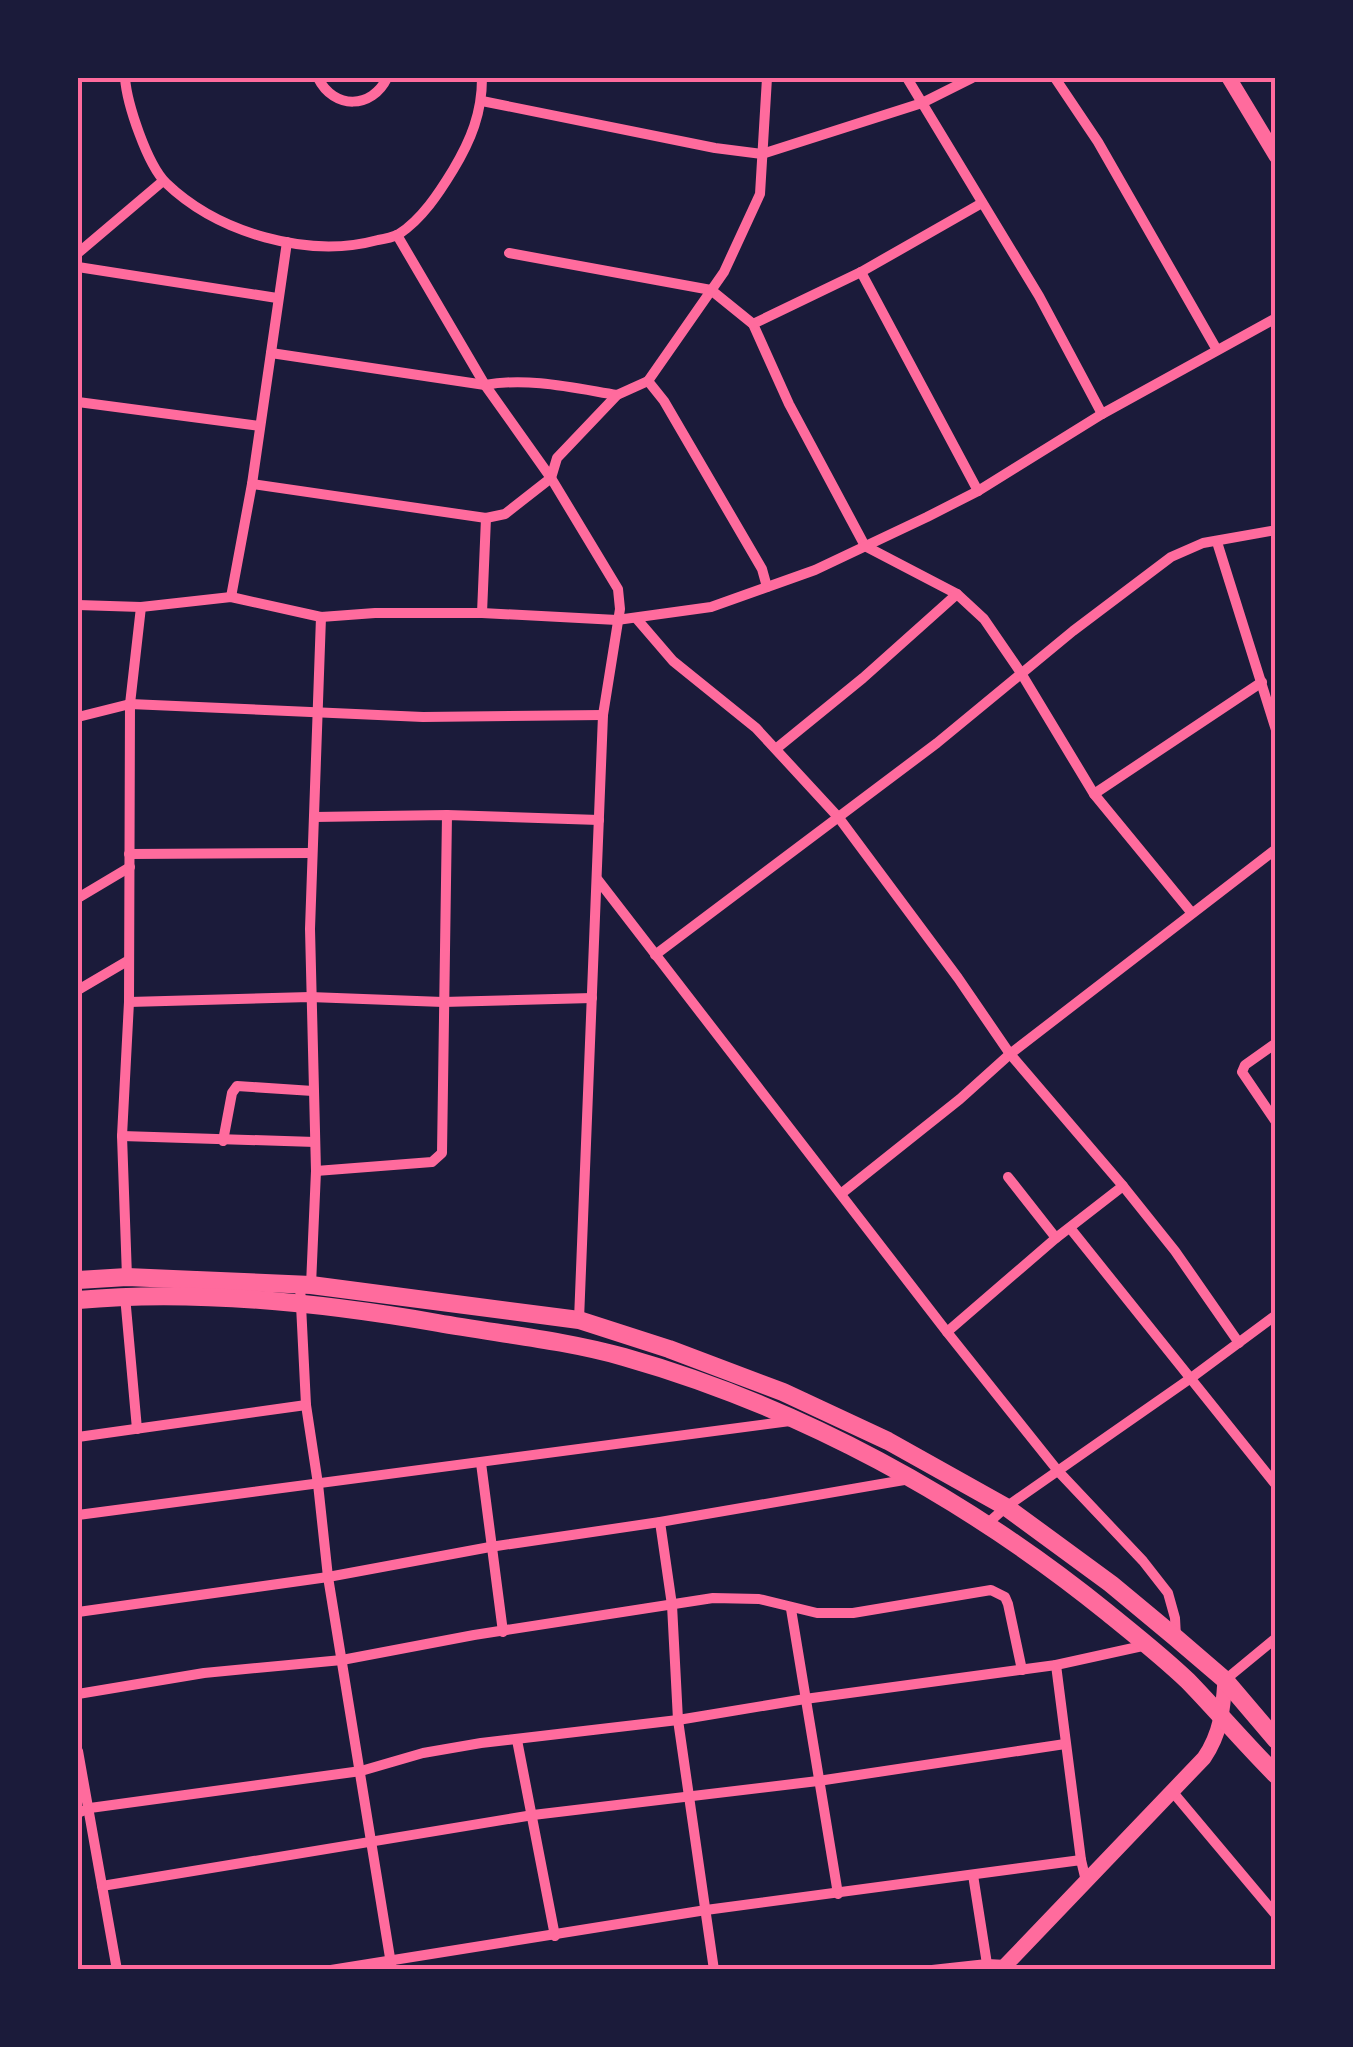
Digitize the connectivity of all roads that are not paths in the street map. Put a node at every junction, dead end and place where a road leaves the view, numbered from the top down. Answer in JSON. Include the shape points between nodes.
{"nodes":[{"id":1,"x":125,"y":78,"type":"edge"},
{"id":2,"x":318,"y":78,"type":"edge"},
{"id":3,"x":388,"y":78,"type":"edge"},
{"id":4,"x":482,"y":78,"type":"edge"},
{"id":5,"x":767,"y":78,"type":"edge"},
{"id":6,"x":907,"y":78,"type":"edge"},
{"id":7,"x":972,"y":78,"type":"edge"},
{"id":8,"x":1056,"y":78,"type":"edge"},
{"id":9,"x":1229,"y":78,"type":"edge"},
{"id":10,"x":482,"y":102,"type":"junction"},
{"id":11,"x":922,"y":103,"type":"junction"},
{"id":12,"x":762,"y":154,"type":"junction"},
{"id":13,"x":1276,"y":156,"type":"edge"},
{"id":14,"x":163,"y":180,"type":"junction"},
{"id":15,"x":982,"y":204,"type":"junction"},
{"id":16,"x":397,"y":236,"type":"junction"},
{"id":17,"x":286,"y":242,"type":"junction"},
{"id":18,"x":78,"y":253,"type":"edge"},
{"id":19,"x":509,"y":253,"type":"dead end"},
{"id":20,"x":78,"y":267,"type":"edge"},
{"id":21,"x":861,"y":272,"type":"junction"},
{"id":22,"x":711,"y":290,"type":"junction"},
{"id":23,"x":278,"y":298,"type":"junction"},
{"id":24,"x":1276,"y":318,"type":"edge"},
{"id":25,"x":754,"y":324,"type":"junction"},
{"id":26,"x":1217,"y":350,"type":"junction"},
{"id":27,"x":271,"y":354,"type":"junction"},
{"id":28,"x":648,"y":381,"type":"junction"},
{"id":29,"x":485,"y":385,"type":"junction"},
{"id":30,"x":617,"y":395,"type":"junction"},
{"id":31,"x":78,"y":402,"type":"edge"},
{"id":32,"x":1102,"y":414,"type":"junction"},
{"id":33,"x":260,"y":426,"type":"junction"},
{"id":34,"x":552,"y":478,"type":"junction"},
{"id":35,"x":252,"y":484,"type":"junction"},
{"id":36,"x":978,"y":491,"type":"junction"},
{"id":37,"x":486,"y":518,"type":"junction"},
{"id":38,"x":1276,"y":530,"type":"edge"},
{"id":39,"x":1218,"y":542,"type":"junction"},
{"id":40,"x":865,"y":546,"type":"junction"},
{"id":41,"x":767,"y":587,"type":"junction"},
{"id":42,"x":957,"y":594,"type":"junction"},
{"id":43,"x":230,"y":597,"type":"junction"},
{"id":44,"x":78,"y":605,"type":"edge"},
{"id":45,"x":142,"y":607,"type":"junction"},
{"id":46,"x":482,"y":613,"type":"junction"},
{"id":47,"x":321,"y":617,"type":"junction"},
{"id":48,"x":636,"y":618,"type":"junction"},
{"id":49,"x":616,"y":620,"type":"junction"},
{"id":50,"x":1021,"y":674,"type":"junction"},
{"id":51,"x":1262,"y":682,"type":"junction"},
{"id":52,"x":130,"y":704,"type":"junction"},
{"id":53,"x":318,"y":713,"type":"junction"},
{"id":54,"x":604,"y":715,"type":"junction"},
{"id":55,"x":78,"y":716,"type":"edge"},
{"id":56,"x":1276,"y":730,"type":"edge"},
{"id":57,"x":777,"y":748,"type":"junction"},
{"id":58,"x":1094,"y":794,"type":"junction"},
{"id":59,"x":448,"y":815,"type":"junction"},
{"id":60,"x":314,"y":817,"type":"junction"},
{"id":61,"x":839,"y":818,"type":"junction"},
{"id":62,"x":600,"y":820,"type":"junction"},
{"id":63,"x":1276,"y":850,"type":"edge"},
{"id":64,"x":312,"y":853,"type":"junction"},
{"id":65,"x":129,"y":854,"type":"junction"},
{"id":66,"x":130,"y":867,"type":"junction"},
{"id":67,"x":597,"y":880,"type":"junction"},
{"id":68,"x":78,"y":898,"type":"edge"},
{"id":69,"x":1191,"y":912,"type":"junction"},
{"id":70,"x":655,"y":955,"type":"junction"},
{"id":71,"x":129,"y":960,"type":"junction"},
{"id":72,"x":78,"y":990,"type":"edge"},
{"id":73,"x":310,"y":997,"type":"junction"},
{"id":74,"x":592,"y":998,"type":"junction"},
{"id":75,"x":129,"y":1002,"type":"junction"},
{"id":76,"x":444,"y":1002,"type":"junction"},
{"id":77,"x":1276,"y":1043,"type":"edge"},
{"id":78,"x":1010,"y":1054,"type":"junction"},
{"id":79,"x":312,"y":1091,"type":"junction"},
{"id":80,"x":1275,"y":1120,"type":"edge"},
{"id":81,"x":122,"y":1136,"type":"junction"},
{"id":82,"x":222,"y":1141,"type":"junction"},
{"id":83,"x":315,"y":1142,"type":"junction"},
{"id":84,"x":316,"y":1171,"type":"junction"},
{"id":85,"x":1008,"y":1177,"type":"dead end"},
{"id":86,"x":1124,"y":1186,"type":"junction"},
{"id":87,"x":842,"y":1193,"type":"junction"},
{"id":88,"x":1070,"y":1228,"type":"junction"},
{"id":89,"x":1056,"y":1238,"type":"junction"},
{"id":90,"x":78,"y":1280,"type":"edge"},
{"id":91,"x":306,"y":1285,"type":"junction"},
{"id":92,"x":126,"y":1286,"type":"junction"},
{"id":93,"x":78,"y":1300,"type":"edge"},
{"id":94,"x":300,"y":1305,"type":"junction"},
{"id":95,"x":1276,"y":1315,"type":"edge"},
{"id":96,"x":579,"y":1320,"type":"junction"},
{"id":97,"x":946,"y":1332,"type":"junction"},
{"id":98,"x":1239,"y":1343,"type":"junction"},
{"id":99,"x":1192,"y":1378,"type":"junction"},
{"id":100,"x":306,"y":1404,"type":"junction"},
{"id":101,"x":794,"y":1421,"type":"junction"},
{"id":102,"x":137,"y":1429,"type":"junction"},
{"id":103,"x":78,"y":1438,"type":"edge"},
{"id":104,"x":481,"y":1463,"type":"junction"},
{"id":105,"x":1058,"y":1471,"type":"junction"},
{"id":106,"x":911,"y":1478,"type":"junction"},
{"id":107,"x":318,"y":1484,"type":"junction"},
{"id":108,"x":1276,"y":1485,"type":"edge"},
{"id":109,"x":1006,"y":1506,"type":"junction"},
{"id":110,"x":78,"y":1515,"type":"edge"},
{"id":111,"x":660,"y":1522,"type":"junction"},
{"id":112,"x":987,"y":1524,"type":"junction"},
{"id":113,"x":490,"y":1546,"type":"junction"},
{"id":114,"x":328,"y":1577,"type":"junction"},
{"id":115,"x":672,"y":1605,"type":"junction"},
{"id":116,"x":791,"y":1609,"type":"junction"},
{"id":117,"x":78,"y":1612,"type":"edge"},
{"id":118,"x":503,"y":1632,"type":"junction"},
{"id":119,"x":1176,"y":1638,"type":"junction"},
{"id":120,"x":1276,"y":1638,"type":"edge"},
{"id":121,"x":1148,"y":1645,"type":"junction"},
{"id":122,"x":342,"y":1660,"type":"junction"},
{"id":123,"x":1056,"y":1665,"type":"junction"},
{"id":124,"x":1022,"y":1670,"type":"junction"},
{"id":125,"x":1226,"y":1680,"type":"junction"},
{"id":126,"x":78,"y":1694,"type":"edge"},
{"id":127,"x":805,"y":1699,"type":"junction"},
{"id":128,"x":678,"y":1720,"type":"junction"},
{"id":129,"x":1222,"y":1720,"type":"junction"},
{"id":130,"x":516,"y":1740,"type":"junction"},
{"id":131,"x":1276,"y":1740,"type":"edge"},
{"id":132,"x":1065,"y":1744,"type":"junction"},
{"id":133,"x":78,"y":1751,"type":"edge"},
{"id":134,"x":360,"y":1771,"type":"junction"},
{"id":135,"x":1276,"y":1775,"type":"edge"},
{"id":136,"x":818,"y":1782,"type":"junction"},
{"id":137,"x":1172,"y":1790,"type":"junction"},
{"id":138,"x":689,"y":1794,"type":"junction"},
{"id":139,"x":90,"y":1808,"type":"junction"},
{"id":140,"x":78,"y":1813,"type":"edge"},
{"id":141,"x":534,"y":1815,"type":"junction"},
{"id":142,"x":372,"y":1844,"type":"junction"},
{"id":143,"x":1081,"y":1860,"type":"junction"},
{"id":144,"x":972,"y":1875,"type":"junction"},
{"id":145,"x":1086,"y":1880,"type":"junction"},
{"id":146,"x":102,"y":1886,"type":"junction"},
{"id":147,"x":838,"y":1894,"type":"junction"},
{"id":148,"x":706,"y":1910,"type":"junction"},
{"id":149,"x":1276,"y":1915,"type":"edge"},
{"id":150,"x":554,"y":1936,"type":"junction"},
{"id":151,"x":391,"y":1966,"type":"edge"},
{"id":152,"x":998,"y":1966,"type":"edge"},
{"id":153,"x":117,"y":1970,"type":"edge"},
{"id":154,"x":332,"y":1970,"type":"edge"},
{"id":155,"x":714,"y":1970,"type":"edge"},
{"id":156,"x":932,"y":1970,"type":"edge"}],
"edges":[{"from":1,"to":14,"type":"street","via":[[136,122]]},
{"from":2,"to":3,"type":"street","via":[[334,97],[352,102],[369,98]]},
{"from":4,"to":10,"type":"street"},
{"from":5,"to":12,"type":"street"},
{"from":6,"to":11,"type":"street"},
{"from":7,"to":11,"type":"street"},
{"from":8,"to":26,"type":"street"},
{"from":9,"to":13,"type":"main road"},
{"from":10,"to":12,"type":"street"},
{"from":10,"to":16,"type":"street","via":[[471,140],[447,180]]},
{"from":11,"to":12,"type":"street"},
{"from":11,"to":15,"type":"street"},
{"from":12,"to":22,"type":"street","via":[[757,205]]},
{"from":14,"to":17,"type":"street","via":[[200,209]]},
{"from":14,"to":18,"type":"street"},
{"from":15,"to":21,"type":"street"},
{"from":15,"to":32,"type":"street"},
{"from":16,"to":17,"type":"street","via":[[357,246]]},
{"from":16,"to":29,"type":"street"},
{"from":17,"to":23,"type":"street"},
{"from":19,"to":22,"type":"street"},
{"from":20,"to":23,"type":"street"},
{"from":21,"to":25,"type":"street"},
{"from":21,"to":36,"type":"street"},
{"from":22,"to":25,"type":"street"},
{"from":22,"to":28,"type":"street"},
{"from":23,"to":27,"type":"street"},
{"from":24,"to":26,"type":"street"},
{"from":25,"to":40,"type":"street"},
{"from":26,"to":32,"type":"street"},
{"from":27,"to":29,"type":"street"},
{"from":27,"to":33,"type":"street"},
{"from":28,"to":30,"type":"street"},
{"from":28,"to":41,"type":"street"},
{"from":29,"to":30,"type":"street","via":[[506,381]]},
{"from":29,"to":34,"type":"street"},
{"from":30,"to":34,"type":"street","via":[[556,458]]},
{"from":31,"to":33,"type":"street"},
{"from":32,"to":36,"type":"street"},
{"from":33,"to":35,"type":"street"},
{"from":34,"to":37,"type":"street","via":[[505,514]]},
{"from":34,"to":49,"type":"street","via":[[618,589]]},
{"from":35,"to":37,"type":"street"},
{"from":35,"to":43,"type":"street"},
{"from":36,"to":40,"type":"street"},
{"from":37,"to":46,"type":"street"},
{"from":38,"to":39,"type":"street"},
{"from":39,"to":50,"type":"street","via":[[1171,557]]},
{"from":39,"to":51,"type":"street"},
{"from":40,"to":41,"type":"street"},
{"from":40,"to":42,"type":"street"},
{"from":41,"to":48,"type":"street","via":[[711,607]]},
{"from":42,"to":50,"type":"street"},
{"from":42,"to":57,"type":"street"},
{"from":43,"to":45,"type":"street"},
{"from":43,"to":47,"type":"street"},
{"from":44,"to":45,"type":"street"},
{"from":45,"to":52,"type":"street"},
{"from":46,"to":47,"type":"street"},
{"from":46,"to":49,"type":"street"},
{"from":47,"to":53,"type":"street"},
{"from":48,"to":49,"type":"street"},
{"from":48,"to":57,"type":"street","via":[[673,662]]},
{"from":49,"to":54,"type":"street"},
{"from":50,"to":58,"type":"street"},
{"from":50,"to":61,"type":"street"},
{"from":51,"to":56,"type":"street"},
{"from":51,"to":58,"type":"street"},
{"from":52,"to":53,"type":"street"},
{"from":52,"to":55,"type":"street"},
{"from":52,"to":65,"type":"street"},
{"from":53,"to":54,"type":"street"},
{"from":53,"to":60,"type":"street"},
{"from":54,"to":62,"type":"street"},
{"from":57,"to":61,"type":"street"},
{"from":58,"to":69,"type":"street"},
{"from":59,"to":60,"type":"street"},
{"from":59,"to":62,"type":"street"},
{"from":59,"to":76,"type":"street"},
{"from":60,"to":64,"type":"street"},
{"from":61,"to":70,"type":"street"},
{"from":61,"to":78,"type":"street"},
{"from":62,"to":67,"type":"street"},
{"from":63,"to":69,"type":"street"},
{"from":64,"to":65,"type":"street"},
{"from":64,"to":73,"type":"street"},
{"from":65,"to":66,"type":"street"},
{"from":66,"to":68,"type":"street"},
{"from":66,"to":71,"type":"street"},
{"from":67,"to":70,"type":"street"},
{"from":67,"to":74,"type":"street"},
{"from":69,"to":78,"type":"street"},
{"from":70,"to":87,"type":"street"},
{"from":71,"to":72,"type":"street"},
{"from":71,"to":75,"type":"street"},
{"from":73,"to":75,"type":"street"},
{"from":73,"to":76,"type":"street"},
{"from":73,"to":79,"type":"street"},
{"from":74,"to":76,"type":"street"},
{"from":74,"to":96,"type":"street"},
{"from":75,"to":81,"type":"street"},
{"from":76,"to":84,"type":"street","via":[[438,1158]]},
{"from":77,"to":80,"type":"street","via":[[1242,1072]]},
{"from":78,"to":86,"type":"street"},
{"from":78,"to":87,"type":"street"},
{"from":79,"to":82,"type":"street","via":[[237,1086]]},
{"from":79,"to":83,"type":"street"},
{"from":81,"to":82,"type":"street"},
{"from":81,"to":92,"type":"street"},
{"from":82,"to":83,"type":"street"},
{"from":83,"to":84,"type":"street"},
{"from":84,"to":91,"type":"street"},
{"from":85,"to":89,"type":"street"},
{"from":86,"to":88,"type":"street"},
{"from":86,"to":98,"type":"street"},
{"from":87,"to":97,"type":"street"},
{"from":88,"to":89,"type":"street"},
{"from":88,"to":99,"type":"street"},
{"from":89,"to":97,"type":"street"},
{"from":90,"to":92,"type":"main road"},
{"from":91,"to":92,"type":"main road"},
{"from":91,"to":94,"type":"street"},
{"from":91,"to":96,"type":"main road"},
{"from":92,"to":93,"type":"main road"},
{"from":92,"to":94,"type":"main road"},
{"from":92,"to":102,"type":"street"},
{"from":94,"to":100,"type":"street"},
{"from":94,"to":101,"type":"main road","via":[[614,1355]]},
{"from":95,"to":98,"type":"street"},
{"from":96,"to":109,"type":"main road","via":[[783,1392]]},
{"from":97,"to":105,"type":"street"},
{"from":98,"to":99,"type":"street"},
{"from":99,"to":105,"type":"street"},
{"from":99,"to":108,"type":"street"},
{"from":100,"to":102,"type":"street"},
{"from":100,"to":107,"type":"street"},
{"from":101,"to":104,"type":"street"},
{"from":101,"to":106,"type":"main road"},
{"from":102,"to":103,"type":"street"},
{"from":104,"to":107,"type":"street"},
{"from":104,"to":113,"type":"street"},
{"from":105,"to":109,"type":"street"},
{"from":105,"to":119,"type":"street","via":[[1168,1593]]},
{"from":106,"to":111,"type":"street"},
{"from":106,"to":112,"type":"main road"},
{"from":107,"to":110,"type":"street"},
{"from":107,"to":114,"type":"street"},
{"from":109,"to":112,"type":"street"},
{"from":109,"to":119,"type":"main road"},
{"from":111,"to":113,"type":"street"},
{"from":111,"to":115,"type":"street"},
{"from":112,"to":121,"type":"main road"},
{"from":113,"to":114,"type":"street"},
{"from":113,"to":118,"type":"street"},
{"from":114,"to":117,"type":"street"},
{"from":114,"to":122,"type":"street"},
{"from":115,"to":116,"type":"street","via":[[736,1597]]},
{"from":115,"to":118,"type":"street"},
{"from":115,"to":128,"type":"street"},
{"from":116,"to":124,"type":"street","via":[[853,1612],[990,1590],[1008,1604]]},
{"from":116,"to":127,"type":"street"},
{"from":118,"to":122,"type":"street"},
{"from":119,"to":125,"type":"main road"},
{"from":120,"to":125,"type":"street"},
{"from":121,"to":123,"type":"street"},
{"from":121,"to":129,"type":"main road"},
{"from":122,"to":126,"type":"street"},
{"from":122,"to":134,"type":"street"},
{"from":123,"to":124,"type":"street"},
{"from":123,"to":132,"type":"street"},
{"from":124,"to":127,"type":"street"},
{"from":125,"to":129,"type":"main road"},
{"from":125,"to":131,"type":"main road"},
{"from":127,"to":128,"type":"street"},
{"from":127,"to":136,"type":"street"},
{"from":128,"to":130,"type":"street"},
{"from":128,"to":138,"type":"street"},
{"from":129,"to":135,"type":"main road"},
{"from":129,"to":137,"type":"main road","via":[[1204,1758]]},
{"from":130,"to":134,"type":"street","via":[[423,1753]]},
{"from":130,"to":141,"type":"street"},
{"from":132,"to":136,"type":"street"},
{"from":132,"to":143,"type":"street"},
{"from":133,"to":139,"type":"street"},
{"from":134,"to":139,"type":"street"},
{"from":134,"to":142,"type":"street"},
{"from":136,"to":138,"type":"street"},
{"from":136,"to":147,"type":"street"},
{"from":137,"to":145,"type":"main road"},
{"from":137,"to":149,"type":"street"},
{"from":138,"to":141,"type":"street"},
{"from":138,"to":148,"type":"street"},
{"from":139,"to":140,"type":"street"},
{"from":139,"to":146,"type":"street"},
{"from":141,"to":142,"type":"street"},
{"from":141,"to":150,"type":"street"},
{"from":142,"to":146,"type":"street"},
{"from":142,"to":151,"type":"street"},
{"from":143,"to":144,"type":"street"},
{"from":143,"to":145,"type":"street"},
{"from":144,"to":147,"type":"street"},
{"from":144,"to":152,"type":"street"},
{"from":145,"to":152,"type":"main road"},
{"from":146,"to":153,"type":"street"},
{"from":147,"to":148,"type":"street"},
{"from":148,"to":150,"type":"street"},
{"from":148,"to":155,"type":"street"},
{"from":150,"to":151,"type":"street"},
{"from":151,"to":154,"type":"street"},
{"from":152,"to":156,"type":"street"}]}
